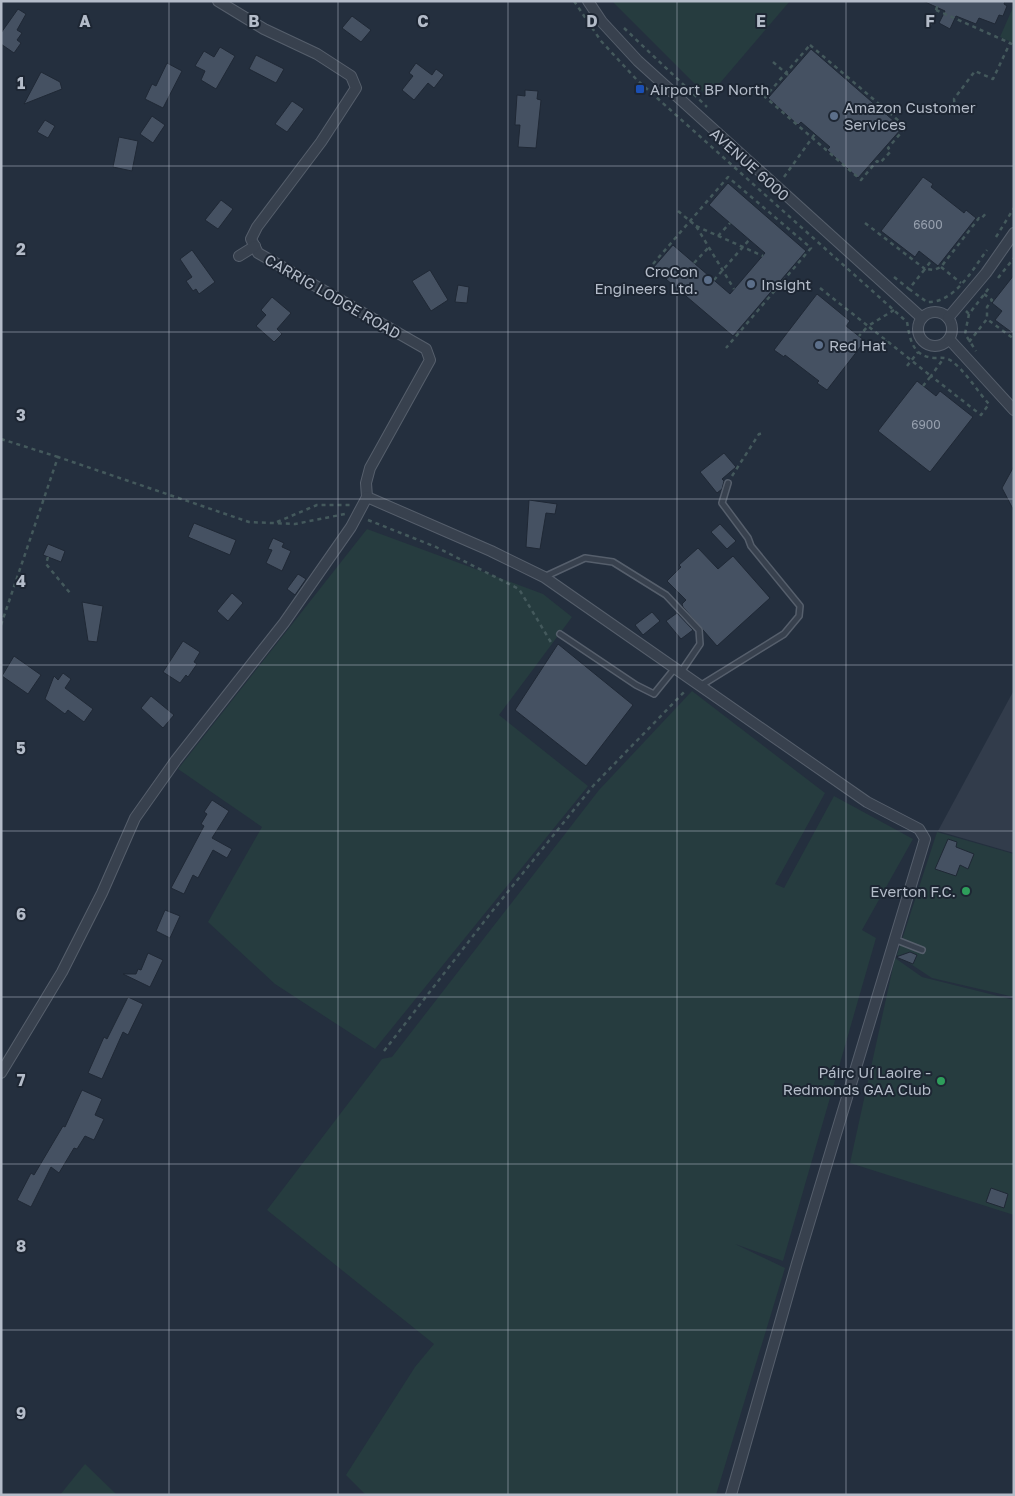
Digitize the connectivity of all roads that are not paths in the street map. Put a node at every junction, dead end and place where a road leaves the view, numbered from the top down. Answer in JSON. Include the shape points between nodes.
{"nodes":[{"id":1,"x":218,"y":1,"type":"edge"},
{"id":2,"x":588,"y":1,"type":"edge"},
{"id":3,"x":1014,"y":233,"type":"edge"},
{"id":4,"x":255,"y":246,"type":"junction"},
{"id":5,"x":239,"y":256,"type":"dead end"},
{"id":6,"x":922,"y":318,"type":"junction"},
{"id":7,"x":948,"y":318,"type":"junction"},
{"id":8,"x":949,"y":339,"type":"junction"},
{"id":9,"x":1014,"y":410,"type":"edge"},
{"id":10,"x":728,"y":483,"type":"road end"},
{"id":11,"x":367,"y":497,"type":"junction"},
{"id":12,"x":544,"y":577,"type":"junction"},
{"id":13,"x":560,"y":634,"type":"dead end"},
{"id":14,"x":678,"y":670,"type":"junction"},
{"id":15,"x":697,"y":684,"type":"junction"},
{"id":16,"x":893,"y":939,"type":"junction"},
{"id":17,"x":922,"y":950,"type":"dead end"},
{"id":18,"x":1,"y":1073,"type":"edge"},
{"id":19,"x":731,"y":1495,"type":"edge"}],
"edges":[{"from":1,"to":4,"type":"street","name":"CARRIG LODGE ROAD","via":[[264,29],[317,54],[351,76],[356,88],[321,142],[257,227],[251,239]]},
{"from":2,"to":6,"type":"street","name":"AVENUE 6000","via":[[602,22],[638,61]]},
{"from":3,"to":7,"type":"street"},
{"from":4,"to":5,"type":"street"},
{"from":4,"to":11,"type":"street","name":"CARRIG LODGE ROAD","via":[[258,253],[426,349],[430,360],[370,468]]},
{"from":6,"to":7,"type":"street","via":[[938,312]]},
{"from":6,"to":8,"type":"street","via":[[919,334],[925,342],[940,346]]},
{"from":7,"to":8,"type":"street","via":[[952,328]]},
{"from":8,"to":9,"type":"street"},
{"from":10,"to":15,"type":"lane","via":[[722,503],[751,546],[800,606],[799,616],[784,634]]},
{"from":11,"to":12,"type":"street"},
{"from":11,"to":18,"type":"street","via":[[329,560],[284,623],[176,760],[136,818],[62,972]]},
{"from":12,"to":14,"type":"street"},
{"from":12,"to":14,"type":"lane","via":[[585,558],[613,562],[666,595],[699,630],[700,644]]},
{"from":13,"to":14,"type":"lane","via":[[654,694]]},
{"from":14,"to":15,"type":"street"},
{"from":15,"to":16,"type":"street","via":[[867,802],[923,834],[925,844]]},
{"from":16,"to":17,"type":"lane"},
{"from":16,"to":19,"type":"street"}]}
